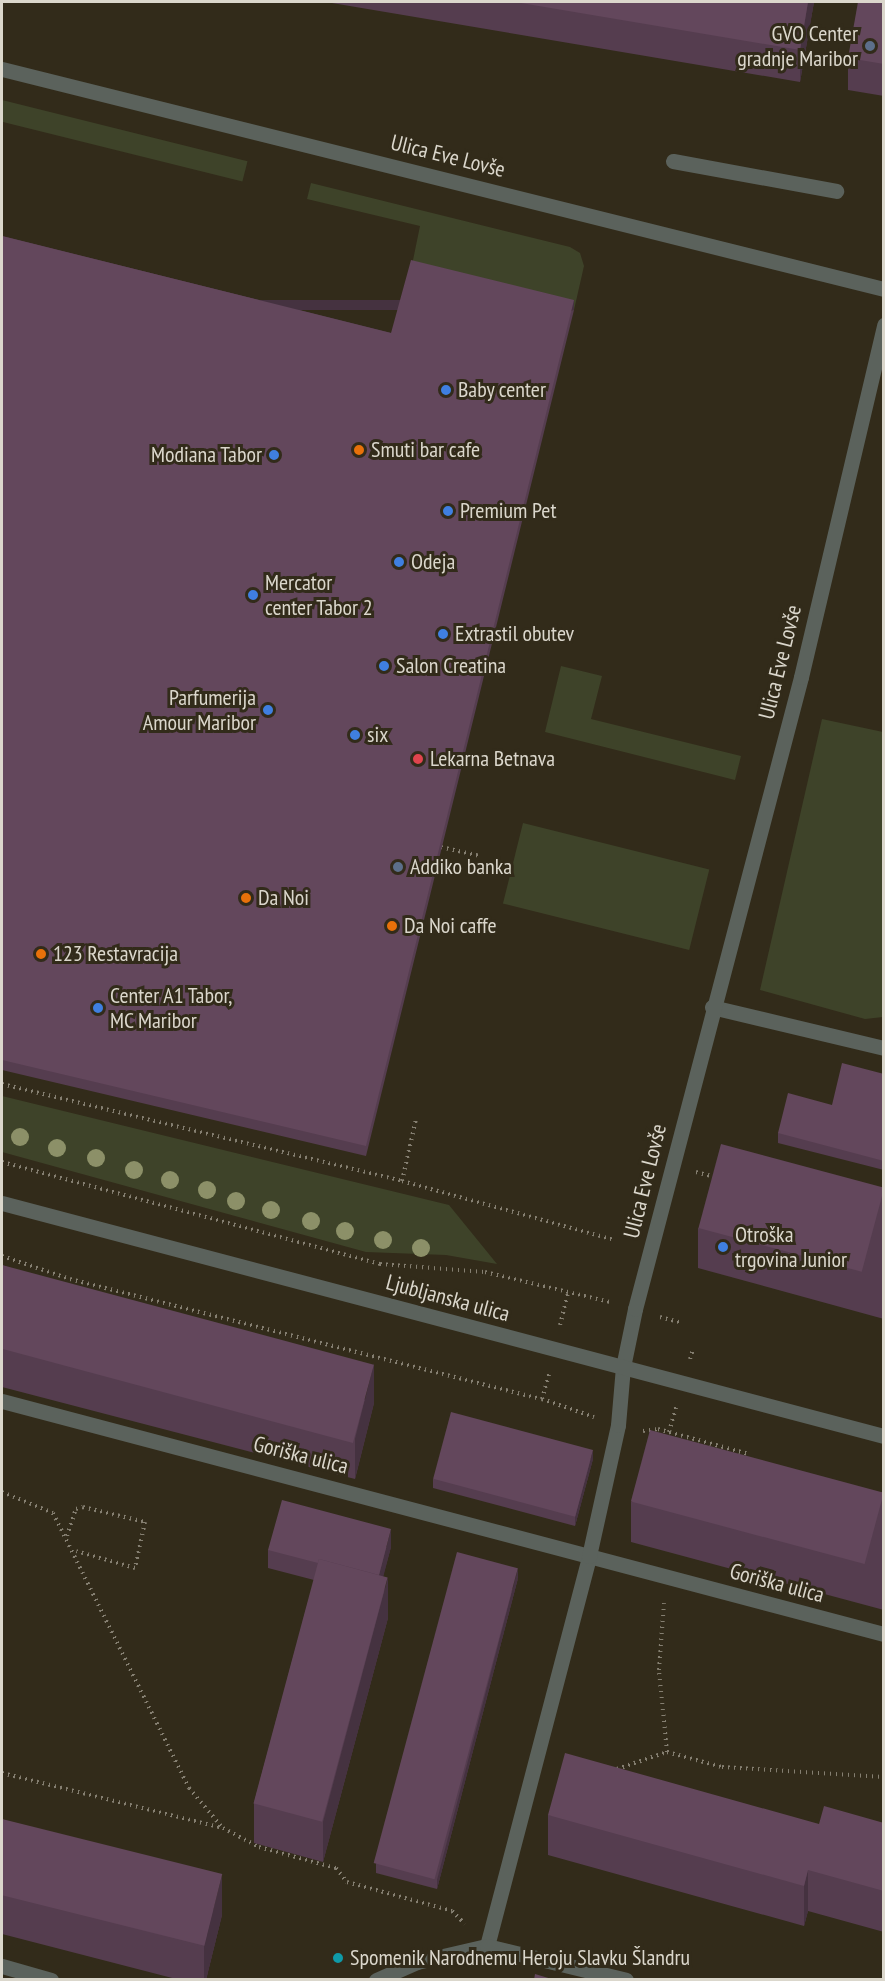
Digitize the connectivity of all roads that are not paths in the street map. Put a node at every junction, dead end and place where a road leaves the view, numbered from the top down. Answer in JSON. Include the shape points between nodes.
{"nodes":[{"id":1,"x":2,"y":69,"type":"edge"},
{"id":2,"x":674,"y":161,"type":"dead end"},
{"id":3,"x":836,"y":191,"type":"dead end"},
{"id":4,"x":884,"y":289,"type":"edge"},
{"id":5,"x":884,"y":326,"type":"edge"},
{"id":6,"x":712,"y":1007,"type":"junction"},
{"id":7,"x":884,"y":1048,"type":"edge"},
{"id":8,"x":2,"y":1203,"type":"edge"},
{"id":9,"x":623,"y":1367,"type":"junction"},
{"id":10,"x":2,"y":1401,"type":"edge"},
{"id":11,"x":884,"y":1436,"type":"edge"},
{"id":12,"x":589,"y":1557,"type":"junction"},
{"id":13,"x":884,"y":1634,"type":"edge"},
{"id":14,"x":487,"y":1946,"type":"junction"},
{"id":15,"x":2,"y":1966,"type":"edge"},
{"id":16,"x":51,"y":1980,"type":"edge"},
{"id":17,"x":376,"y":1980,"type":"edge"},
{"id":18,"x":626,"y":1980,"type":"edge"}],
"edges":[{"from":1,"to":4,"type":"street","name":"Ulica Eve Lovše"},
{"from":2,"to":3,"type":"street"},
{"from":5,"to":6,"type":"street","name":"Ulica Eve Lovše","via":[[801,676]]},
{"from":6,"to":7,"type":"street"},
{"from":6,"to":9,"type":"street","name":"Ulica Eve Lovše"},
{"from":8,"to":9,"type":"street","name":"Ljubljanska ulica"},
{"from":9,"to":11,"type":"street","name":"Ljubljanska ulica"},
{"from":9,"to":12,"type":"street","via":[[618,1425]]},
{"from":10,"to":12,"type":"street","name":"Goriška ulica"},
{"from":12,"to":13,"type":"street","name":"Goriška ulica"},
{"from":12,"to":14,"type":"street"},
{"from":14,"to":17,"type":"street","via":[[417,1962]]},
{"from":14,"to":18,"type":"street"},
{"from":15,"to":16,"type":"street"}]}
